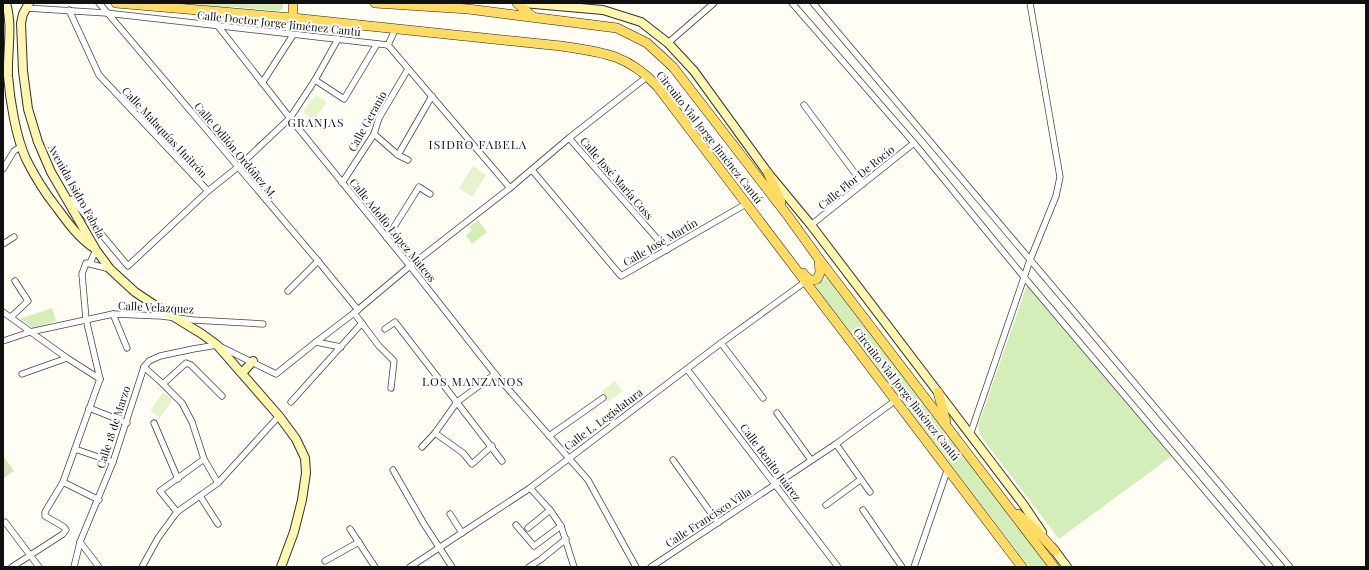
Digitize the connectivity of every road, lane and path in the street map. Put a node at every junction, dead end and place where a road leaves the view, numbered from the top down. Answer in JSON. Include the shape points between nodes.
{"nodes":[{"id":1,"x":6,"y":3,"type":"edge"},
{"id":2,"x":99,"y":3,"type":"edge"},
{"id":3,"x":116,"y":3,"type":"edge"},
{"id":4,"x":293,"y":3,"type":"edge"},
{"id":5,"x":375,"y":3,"type":"edge"},
{"id":6,"x":517,"y":3,"type":"edge"},
{"id":7,"x":523,"y":3,"type":"edge"},
{"id":8,"x":714,"y":3,"type":"edge"},
{"id":9,"x":792,"y":3,"type":"edge"},
{"id":10,"x":813,"y":3,"type":"edge"},
{"id":11,"x":1030,"y":3,"type":"edge"},
{"id":12,"x":408,"y":4,"type":"edge"},
{"id":13,"x":27,"y":5,"type":"edge"},
{"id":14,"x":600,"y":6,"type":"edge"},
{"id":15,"x":69,"y":10,"type":"junction"},
{"id":16,"x":207,"y":12,"type":"junction"},
{"id":17,"x":106,"y":13,"type":"junction"},
{"id":18,"x":533,"y":17,"type":"junction"},
{"id":19,"x":293,"y":18,"type":"junction"},
{"id":20,"x":8,"y":21,"type":"junction"},
{"id":21,"x":21,"y":21,"type":"junction"},
{"id":22,"x":218,"y":26,"type":"junction"},
{"id":23,"x":394,"y":30,"type":"junction"},
{"id":24,"x":293,"y":35,"type":"junction"},
{"id":25,"x":338,"y":39,"type":"junction"},
{"id":26,"x":668,"y":43,"type":"junction"},
{"id":27,"x":377,"y":44,"type":"junction"},
{"id":28,"x":388,"y":45,"type":"junction"},
{"id":29,"x":408,"y":69,"type":"junction"},
{"id":30,"x":648,"y":76,"type":"junction"},
{"id":31,"x":315,"y":80,"type":"junction"},
{"id":32,"x":262,"y":83,"type":"junction"},
{"id":33,"x":432,"y":96,"type":"junction"},
{"id":34,"x":804,"y":105,"type":"dead end"},
{"id":35,"x":290,"y":118,"type":"junction"},
{"id":36,"x":374,"y":134,"type":"junction"},
{"id":37,"x":569,"y":138,"type":"junction"},
{"id":38,"x":914,"y":143,"type":"junction"},
{"id":39,"x":22,"y":146,"type":"junction"},
{"id":40,"x":398,"y":155,"type":"junction"},
{"id":41,"x":408,"y":160,"type":"dead end"},
{"id":42,"x":238,"y":167,"type":"junction"},
{"id":43,"x":3,"y":169,"type":"edge"},
{"id":44,"x":532,"y":170,"type":"junction"},
{"id":45,"x":768,"y":173,"type":"junction"},
{"id":46,"x":342,"y":183,"type":"junction"},
{"id":47,"x":863,"y":184,"type":"junction"},
{"id":48,"x":510,"y":188,"type":"junction"},
{"id":49,"x":208,"y":191,"type":"junction"},
{"id":50,"x":430,"y":194,"type":"dead end"},
{"id":51,"x":69,"y":202,"type":"junction"},
{"id":52,"x":746,"y":204,"type":"junction"},
{"id":53,"x":56,"y":207,"type":"junction"},
{"id":54,"x":788,"y":216,"type":"junction"},
{"id":55,"x":811,"y":225,"type":"junction"},
{"id":56,"x":766,"y":230,"type":"junction"},
{"id":57,"x":14,"y":237,"type":"dead end"},
{"id":58,"x":387,"y":238,"type":"junction"},
{"id":59,"x":3,"y":244,"type":"edge"},
{"id":60,"x":96,"y":250,"type":"junction"},
{"id":61,"x":667,"y":250,"type":"junction"},
{"id":62,"x":819,"y":259,"type":"junction"},
{"id":63,"x":1030,"y":260,"type":"junction"},
{"id":64,"x":318,"y":261,"type":"junction"},
{"id":65,"x":90,"y":263,"type":"junction"},
{"id":66,"x":410,"y":266,"type":"junction"},
{"id":67,"x":110,"y":269,"type":"junction"},
{"id":68,"x":1024,"y":277,"type":"junction"},
{"id":69,"x":15,"y":281,"type":"dead end"},
{"id":70,"x":805,"y":282,"type":"junction"},
{"id":71,"x":288,"y":291,"type":"dead end"},
{"id":72,"x":3,"y":312,"type":"edge"},
{"id":73,"x":356,"y":312,"type":"junction"},
{"id":74,"x":113,"y":314,"type":"junction"},
{"id":75,"x":11,"y":317,"type":"junction"},
{"id":76,"x":176,"y":318,"type":"junction"},
{"id":77,"x":86,"y":319,"type":"junction"},
{"id":78,"x":362,"y":323,"type":"junction"},
{"id":79,"x":263,"y":324,"type":"dead end"},
{"id":80,"x":385,"y":330,"type":"dead end"},
{"id":81,"x":30,"y":332,"type":"junction"},
{"id":82,"x":3,"y":341,"type":"edge"},
{"id":83,"x":316,"y":342,"type":"junction"},
{"id":84,"x":721,"y":343,"type":"junction"},
{"id":85,"x":217,"y":345,"type":"junction"},
{"id":86,"x":341,"y":347,"type":"junction"},
{"id":87,"x":127,"y":348,"type":"dead end"},
{"id":88,"x":67,"y":358,"type":"junction"},
{"id":89,"x":252,"y":361,"type":"junction"},
{"id":90,"x":144,"y":367,"type":"junction"},
{"id":91,"x":687,"y":368,"type":"junction"},
{"id":92,"x":242,"y":373,"type":"junction"},
{"id":93,"x":22,"y":374,"type":"dead end"},
{"id":94,"x":495,"y":374,"type":"junction"},
{"id":95,"x":100,"y":379,"type":"junction"},
{"id":96,"x":163,"y":384,"type":"junction"},
{"id":97,"x":391,"y":388,"type":"dead end"},
{"id":98,"x":938,"y":392,"type":"junction"},
{"id":99,"x":222,"y":396,"type":"dead end"},
{"id":100,"x":603,"y":398,"type":"dead end"},
{"id":101,"x":763,"y":398,"type":"dead end"},
{"id":102,"x":896,"y":400,"type":"junction"},
{"id":103,"x":291,"y":402,"type":"dead end"},
{"id":104,"x":457,"y":402,"type":"junction"},
{"id":105,"x":89,"y":408,"type":"junction"},
{"id":106,"x":777,"y":413,"type":"dead end"},
{"id":107,"x":279,"y":416,"type":"junction"},
{"id":108,"x":127,"y":423,"type":"junction"},
{"id":109,"x":154,"y":423,"type":"dead end"},
{"id":110,"x":948,"y":428,"type":"junction"},
{"id":111,"x":435,"y":433,"type":"junction"},
{"id":112,"x":970,"y":435,"type":"junction"},
{"id":113,"x":549,"y":436,"type":"junction"},
{"id":114,"x":836,"y":444,"type":"junction"},
{"id":115,"x":492,"y":446,"type":"junction"},
{"id":116,"x":422,"y":447,"type":"dead end"},
{"id":117,"x":75,"y":449,"type":"junction"},
{"id":118,"x":568,"y":458,"type":"junction"},
{"id":119,"x":204,"y":459,"type":"junction"},
{"id":120,"x":672,"y":460,"type":"dead end"},
{"id":121,"x":811,"y":460,"type":"junction"},
{"id":122,"x":502,"y":461,"type":"dead end"},
{"id":123,"x":114,"y":462,"type":"junction"},
{"id":124,"x":948,"y":467,"type":"junction"},
{"id":125,"x":393,"y":470,"type":"dead end"},
{"id":126,"x":178,"y":479,"type":"junction"},
{"id":127,"x":860,"y":480,"type":"junction"},
{"id":128,"x":63,"y":482,"type":"junction"},
{"id":129,"x":218,"y":483,"type":"junction"},
{"id":130,"x":776,"y":484,"type":"junction"},
{"id":131,"x":530,"y":488,"type":"junction"},
{"id":132,"x":870,"y":492,"type":"dead end"},
{"id":133,"x":200,"y":496,"type":"junction"},
{"id":134,"x":99,"y":500,"type":"junction"},
{"id":135,"x":1003,"y":502,"type":"junction"},
{"id":136,"x":826,"y":505,"type":"dead end"},
{"id":137,"x":550,"y":510,"type":"junction"},
{"id":138,"x":863,"y":510,"type":"dead end"},
{"id":139,"x":177,"y":512,"type":"junction"},
{"id":140,"x":450,"y":514,"type":"dead end"},
{"id":141,"x":4,"y":523,"type":"edge"},
{"id":142,"x":718,"y":523,"type":"junction"},
{"id":143,"x":218,"y":524,"type":"dead end"},
{"id":144,"x":516,"y":525,"type":"dead end"},
{"id":145,"x":561,"y":526,"type":"junction"},
{"id":146,"x":528,"y":528,"type":"dead end"},
{"id":147,"x":350,"y":529,"type":"dead end"},
{"id":148,"x":462,"y":533,"type":"junction"},
{"id":149,"x":566,"y":540,"type":"junction"},
{"id":150,"x":80,"y":542,"type":"junction"},
{"id":151,"x":359,"y":542,"type":"junction"},
{"id":152,"x":440,"y":548,"type":"junction"},
{"id":153,"x":1055,"y":551,"type":"junction"},
{"id":154,"x":30,"y":556,"type":"junction"},
{"id":155,"x":325,"y":561,"type":"dead end"},
{"id":156,"x":12,"y":567,"type":"edge"},
{"id":157,"x":39,"y":567,"type":"edge"},
{"id":158,"x":74,"y":567,"type":"edge"},
{"id":159,"x":99,"y":567,"type":"edge"},
{"id":160,"x":142,"y":567,"type":"edge"},
{"id":161,"x":281,"y":567,"type":"edge"},
{"id":162,"x":375,"y":567,"type":"edge"},
{"id":163,"x":410,"y":567,"type":"edge"},
{"id":164,"x":452,"y":567,"type":"edge"},
{"id":165,"x":529,"y":567,"type":"edge"},
{"id":166,"x":574,"y":567,"type":"edge"},
{"id":167,"x":636,"y":567,"type":"edge"},
{"id":168,"x":651,"y":567,"type":"edge"},
{"id":169,"x":838,"y":567,"type":"edge"},
{"id":170,"x":902,"y":567,"type":"edge"},
{"id":171,"x":914,"y":567,"type":"edge"},
{"id":172,"x":1022,"y":567,"type":"edge"},
{"id":173,"x":1054,"y":567,"type":"edge"},
{"id":174,"x":1067,"y":567,"type":"edge"},
{"id":175,"x":1270,"y":567,"type":"edge"},
{"id":176,"x":1290,"y":567,"type":"edge"}],
"edges":[{"from":1,"to":20,"type":"main road","name":"Avenida Isidro Fabela"},
{"from":2,"to":17,"type":"street","name":"Calle Odilón Ordóñez M."},
{"from":3,"to":16,"type":"main road","name":"Circuito Vial Jorge Jiménez Cantú"},
{"from":4,"to":19,"type":"main road"},
{"from":5,"to":12,"type":"main road","name":"Circuito Vial Jorge Jiménez Cantú"},
{"from":6,"to":18,"type":"main road"},
{"from":7,"to":14,"type":"main road"},
{"from":8,"to":26,"type":"street"},
{"from":9,"to":38,"type":"street"},
{"from":10,"to":63,"type":"street"},
{"from":11,"to":63,"type":"street","via":[[1060,177],[1056,196]]},
{"from":12,"to":18,"type":"main road","name":"Circuito Vial Jorge Jiménez Cantú"},
{"from":13,"to":15,"type":"street","name":"Calle Doctor Jorge Jiménez Cantú"},
{"from":13,"to":21,"type":"main road","name":"Avenida Isidro Fabela"},
{"from":14,"to":26,"type":"main road","via":[[641,22]]},
{"from":15,"to":17,"type":"street","name":"Calle Doctor Jorge Jiménez Cantú"},
{"from":15,"to":49,"type":"street","name":"Calle Malaquías Huitrón","via":[[99,75]]},
{"from":16,"to":19,"type":"main road","name":"Circuito Vial Jorge Jiménez Cantú"},
{"from":16,"to":22,"type":"street","name":"Calle Adolfo López Mateos"},
{"from":17,"to":22,"type":"street","name":"Calle Doctor Jorge Jiménez Cantú"},
{"from":17,"to":42,"type":"street","name":"Calle Odilón Ordóñez M."},
{"from":18,"to":54,"type":"main road","name":"Circuito Vial Jorge Jiménez Cantú","via":[[617,28],[647,43],[673,67]]},
{"from":19,"to":23,"type":"main road","name":"Circuito Vial Jorge Jiménez Cantú"},
{"from":20,"to":21,"type":"main road"},
{"from":20,"to":39,"type":"main road","name":"Avenida Isidro Fabela","via":[[11,106]]},
{"from":21,"to":51,"type":"main road","name":"Avenida Isidro Fabela","via":[[28,109],[51,172]]},
{"from":22,"to":24,"type":"street","name":"Calle Doctor Jorge Jiménez Cantú"},
{"from":22,"to":32,"type":"street","name":"Calle Adolfo López Mateos"},
{"from":23,"to":28,"type":"street"},
{"from":23,"to":30,"type":"main road","name":"Circuito Vial Jorge Jiménez Cantú","via":[[600,52],[624,60]]},
{"from":24,"to":25,"type":"street","name":"Calle Doctor Jorge Jiménez Cantú"},
{"from":24,"to":32,"type":"street"},
{"from":25,"to":27,"type":"street","name":"Calle Doctor Jorge Jiménez Cantú"},
{"from":25,"to":31,"type":"street","name":"Calle Malaquías Huitrón"},
{"from":26,"to":45,"type":"main road","via":[[694,71]]},
{"from":27,"to":28,"type":"street","name":"Calle Doctor Jorge Jiménez Cantú"},
{"from":27,"to":31,"type":"street","via":[[344,99]]},
{"from":28,"to":29,"type":"street"},
{"from":29,"to":33,"type":"street"},
{"from":29,"to":36,"type":"street","name":"Calle Geranio","via":[[379,118]]},
{"from":30,"to":37,"type":"street"},
{"from":30,"to":52,"type":"main road","name":"Circuito Vial Jorge Jiménez Cantú"},
{"from":31,"to":35,"type":"street","name":"Calle Malaquías Huitrón"},
{"from":32,"to":35,"type":"street","name":"Calle Adolfo López Mateos"},
{"from":33,"to":40,"type":"street"},
{"from":33,"to":48,"type":"street"},
{"from":34,"to":47,"type":"street"},
{"from":35,"to":42,"type":"street","name":"Calle Malaquías Huitrón"},
{"from":35,"to":46,"type":"street","name":"Calle Adolfo López Mateos"},
{"from":36,"to":40,"type":"street"},
{"from":36,"to":46,"type":"street","name":"Calle Geranio"},
{"from":37,"to":44,"type":"street"},
{"from":37,"to":61,"type":"street","name":"Calle José María Coss"},
{"from":38,"to":47,"type":"street","name":"Calle Flor De Rocío"},
{"from":38,"to":68,"type":"street"},
{"from":39,"to":43,"type":"street","via":[[14,150]]},
{"from":39,"to":53,"type":"main road","name":"Avenida Isidro Fabela","via":[[25,158]]},
{"from":40,"to":41,"type":"street"},
{"from":42,"to":49,"type":"street","name":"Calle Malaquías Huitrón"},
{"from":42,"to":64,"type":"street","name":"Calle Odilón Ordóñez M."},
{"from":44,"to":48,"type":"street"},
{"from":44,"to":61,"type":"street","name":"Calle José Martín","via":[[621,276]]},
{"from":45,"to":54,"type":"main road"},
{"from":45,"to":55,"type":"main road"},
{"from":46,"to":58,"type":"street","name":"Calle Adolfo López Mateos"},
{"from":47,"to":55,"type":"street","name":"Calle Flor De Rocío"},
{"from":48,"to":66,"type":"street"},
{"from":49,"to":51,"type":"street","via":[[128,266],[72,199]]},
{"from":50,"to":58,"type":"street","via":[[419,187]]},
{"from":51,"to":53,"type":"main road"},
{"from":51,"to":60,"type":"main road","name":"Avenida Isidro Fabela"},
{"from":52,"to":56,"type":"main road","name":"Circuito Vial Jorge Jiménez Cantú"},
{"from":52,"to":61,"type":"street","name":"Calle José Martín"},
{"from":53,"to":60,"type":"main road","name":"Avenida Isidro Fabela","via":[[82,240]]},
{"from":54,"to":62,"type":"main road","name":"Circuito Vial Jorge Jiménez Cantú"},
{"from":55,"to":98,"type":"main road"},
{"from":56,"to":62,"type":"main road","via":[[773,234],[809,280],[817,279],[819,276]]},
{"from":56,"to":70,"type":"main road","name":"Circuito Vial Jorge Jiménez Cantú"},
{"from":57,"to":59,"type":"street"},
{"from":58,"to":66,"type":"street","name":"Calle Adolfo López Mateos"},
{"from":60,"to":65,"type":"street"},
{"from":60,"to":67,"type":"main road","name":"Avenida Isidro Fabela"},
{"from":62,"to":110,"type":"main road","name":"Circuito Vial Jorge Jiménez Cantú"},
{"from":63,"to":68,"type":"street"},
{"from":63,"to":176,"type":"street"},
{"from":64,"to":71,"type":"street"},
{"from":64,"to":73,"type":"street","name":"Calle Odilón Ordóñez M."},
{"from":65,"to":67,"type":"street"},
{"from":65,"to":77,"type":"street","via":[[86,263],[82,274]]},
{"from":66,"to":73,"type":"street"},
{"from":66,"to":94,"type":"street","name":"Calle Adolfo López Mateos"},
{"from":67,"to":76,"type":"main road","name":"Avenida Isidro Fabela","via":[[135,292]]},
{"from":68,"to":112,"type":"street"},
{"from":68,"to":175,"type":"street"},
{"from":69,"to":75,"type":"street","via":[[28,301]]},
{"from":70,"to":84,"type":"street","name":"Calle L. Legislatura"},
{"from":70,"to":102,"type":"main road","name":"Circuito Vial Jorge Jiménez Cantú"},
{"from":72,"to":75,"type":"street"},
{"from":73,"to":78,"type":"street","name":"Calle Odilón Ordóñez M."},
{"from":73,"to":83,"type":"street"},
{"from":74,"to":76,"type":"street","name":"Calle Velazquez"},
{"from":74,"to":77,"type":"street","name":"Calle Velazquez"},
{"from":74,"to":87,"type":"street"},
{"from":75,"to":81,"type":"street"},
{"from":76,"to":79,"type":"street","name":"Calle Velazquez"},
{"from":76,"to":85,"type":"main road","name":"Avenida Isidro Fabela"},
{"from":77,"to":81,"type":"street","name":"Calle Velazquez"},
{"from":77,"to":95,"type":"street"},
{"from":78,"to":86,"type":"street"},
{"from":78,"to":97,"type":"street","name":"Calle Odilón Ordóñez M.","via":[[394,361]]},
{"from":80,"to":104,"type":"street","via":[[395,322]]},
{"from":81,"to":82,"type":"street","name":"Calle Velazquez"},
{"from":81,"to":88,"type":"street"},
{"from":83,"to":86,"type":"street"},
{"from":83,"to":89,"type":"street","via":[[276,374]]},
{"from":84,"to":91,"type":"street","name":"Calle L. Legislatura"},
{"from":84,"to":101,"type":"street"},
{"from":85,"to":89,"type":"street"},
{"from":85,"to":90,"type":"street","via":[[160,356],[149,361]]},
{"from":85,"to":92,"type":"main road","name":"Avenida Isidro Fabela"},
{"from":86,"to":103,"type":"street"},
{"from":88,"to":93,"type":"street"},
{"from":88,"to":95,"type":"street"},
{"from":89,"to":92,"type":"main road"},
{"from":90,"to":96,"type":"street"},
{"from":90,"to":108,"type":"street","name":"Calle 18 de Marzo"},
{"from":91,"to":118,"type":"street","name":"Calle L. Legislatura"},
{"from":91,"to":130,"type":"street","name":"Calle Benito Juárez"},
{"from":92,"to":107,"type":"main road","name":"Avenida Isidro Fabela"},
{"from":94,"to":104,"type":"street"},
{"from":94,"to":113,"type":"street","name":"Calle Adolfo López Mateos"},
{"from":95,"to":105,"type":"street"},
{"from":96,"to":99,"type":"street","via":[[186,363]]},
{"from":96,"to":119,"type":"street","via":[[182,403],[192,422]]},
{"from":98,"to":110,"type":"main road"},
{"from":98,"to":112,"type":"main road"},
{"from":100,"to":113,"type":"street"},
{"from":102,"to":114,"type":"street","name":"Calle Francisco Villa"},
{"from":102,"to":124,"type":"main road","name":"Circuito Vial Jorge Jiménez Cantú"},
{"from":104,"to":111,"type":"street"},
{"from":104,"to":115,"type":"street"},
{"from":105,"to":108,"type":"street"},
{"from":105,"to":117,"type":"street"},
{"from":106,"to":121,"type":"street"},
{"from":107,"to":129,"type":"street"},
{"from":107,"to":161,"type":"main road","name":"Avenida Isidro Fabela","via":[[296,439],[305,458],[306,473],[294,532]]},
{"from":108,"to":123,"type":"street","name":"Calle 18 de Marzo"},
{"from":109,"to":126,"type":"street"},
{"from":110,"to":135,"type":"main road","name":"Circuito Vial Jorge Jiménez Cantú"},
{"from":111,"to":115,"type":"street","via":[[463,453],[472,464]]},
{"from":111,"to":116,"type":"street"},
{"from":112,"to":153,"type":"main road"},
{"from":113,"to":118,"type":"street","name":"Calle Adolfo López Mateos"},
{"from":114,"to":121,"type":"street","name":"Calle Francisco Villa"},
{"from":114,"to":127,"type":"street"},
{"from":115,"to":122,"type":"street"},
{"from":117,"to":123,"type":"street"},
{"from":117,"to":128,"type":"street"},
{"from":118,"to":131,"type":"street","name":"Calle L. Legislatura"},
{"from":118,"to":167,"type":"street","name":"Calle Adolfo López Mateos","via":[[588,480]]},
{"from":119,"to":126,"type":"street"},
{"from":119,"to":129,"type":"street"},
{"from":120,"to":142,"type":"street"},
{"from":121,"to":130,"type":"street","name":"Calle Francisco Villa"},
{"from":123,"to":134,"type":"street","name":"Calle 18 de Marzo"},
{"from":124,"to":171,"type":"street"},
{"from":124,"to":172,"type":"main road","name":"Circuito Vial Jorge Jiménez Cantú"},
{"from":125,"to":152,"type":"street"},
{"from":126,"to":139,"type":"street","via":[[160,491]]},
{"from":127,"to":132,"type":"street"},
{"from":127,"to":136,"type":"street"},
{"from":128,"to":134,"type":"street"},
{"from":128,"to":154,"type":"street","via":[[45,516],[66,530]]},
{"from":129,"to":133,"type":"street"},
{"from":130,"to":142,"type":"street","name":"Calle Francisco Villa"},
{"from":130,"to":169,"type":"street","name":"Calle Benito Juárez"},
{"from":131,"to":137,"type":"street"},
{"from":131,"to":148,"type":"street","name":"Calle L. Legislatura"},
{"from":133,"to":139,"type":"street"},
{"from":133,"to":143,"type":"street"},
{"from":134,"to":150,"type":"street","name":"Calle 18 de Marzo"},
{"from":135,"to":153,"type":"main road","via":[[1036,530]]},
{"from":135,"to":173,"type":"main road","name":"Circuito Vial Jorge Jiménez Cantú"},
{"from":137,"to":145,"type":"street"},
{"from":137,"to":146,"type":"street"},
{"from":138,"to":170,"type":"street"},
{"from":139,"to":160,"type":"street","via":[[158,538]]},
{"from":140,"to":148,"type":"street"},
{"from":141,"to":154,"type":"street"},
{"from":142,"to":168,"type":"street","name":"Calle Francisco Villa"},
{"from":144,"to":145,"type":"street","via":[[534,546]]},
{"from":145,"to":149,"type":"street"},
{"from":147,"to":151,"type":"street"},
{"from":148,"to":152,"type":"street","name":"Calle L. Legislatura"},
{"from":149,"to":165,"type":"street"},
{"from":149,"to":166,"type":"street"},
{"from":150,"to":158,"type":"street","name":"Calle 18 de Marzo"},
{"from":150,"to":159,"type":"street"},
{"from":151,"to":155,"type":"street"},
{"from":151,"to":162,"type":"street"},
{"from":152,"to":163,"type":"street","name":"Calle L. Legislatura"},
{"from":152,"to":164,"type":"street"},
{"from":153,"to":174,"type":"main road"},
{"from":154,"to":156,"type":"street"},
{"from":154,"to":157,"type":"street"}]}
